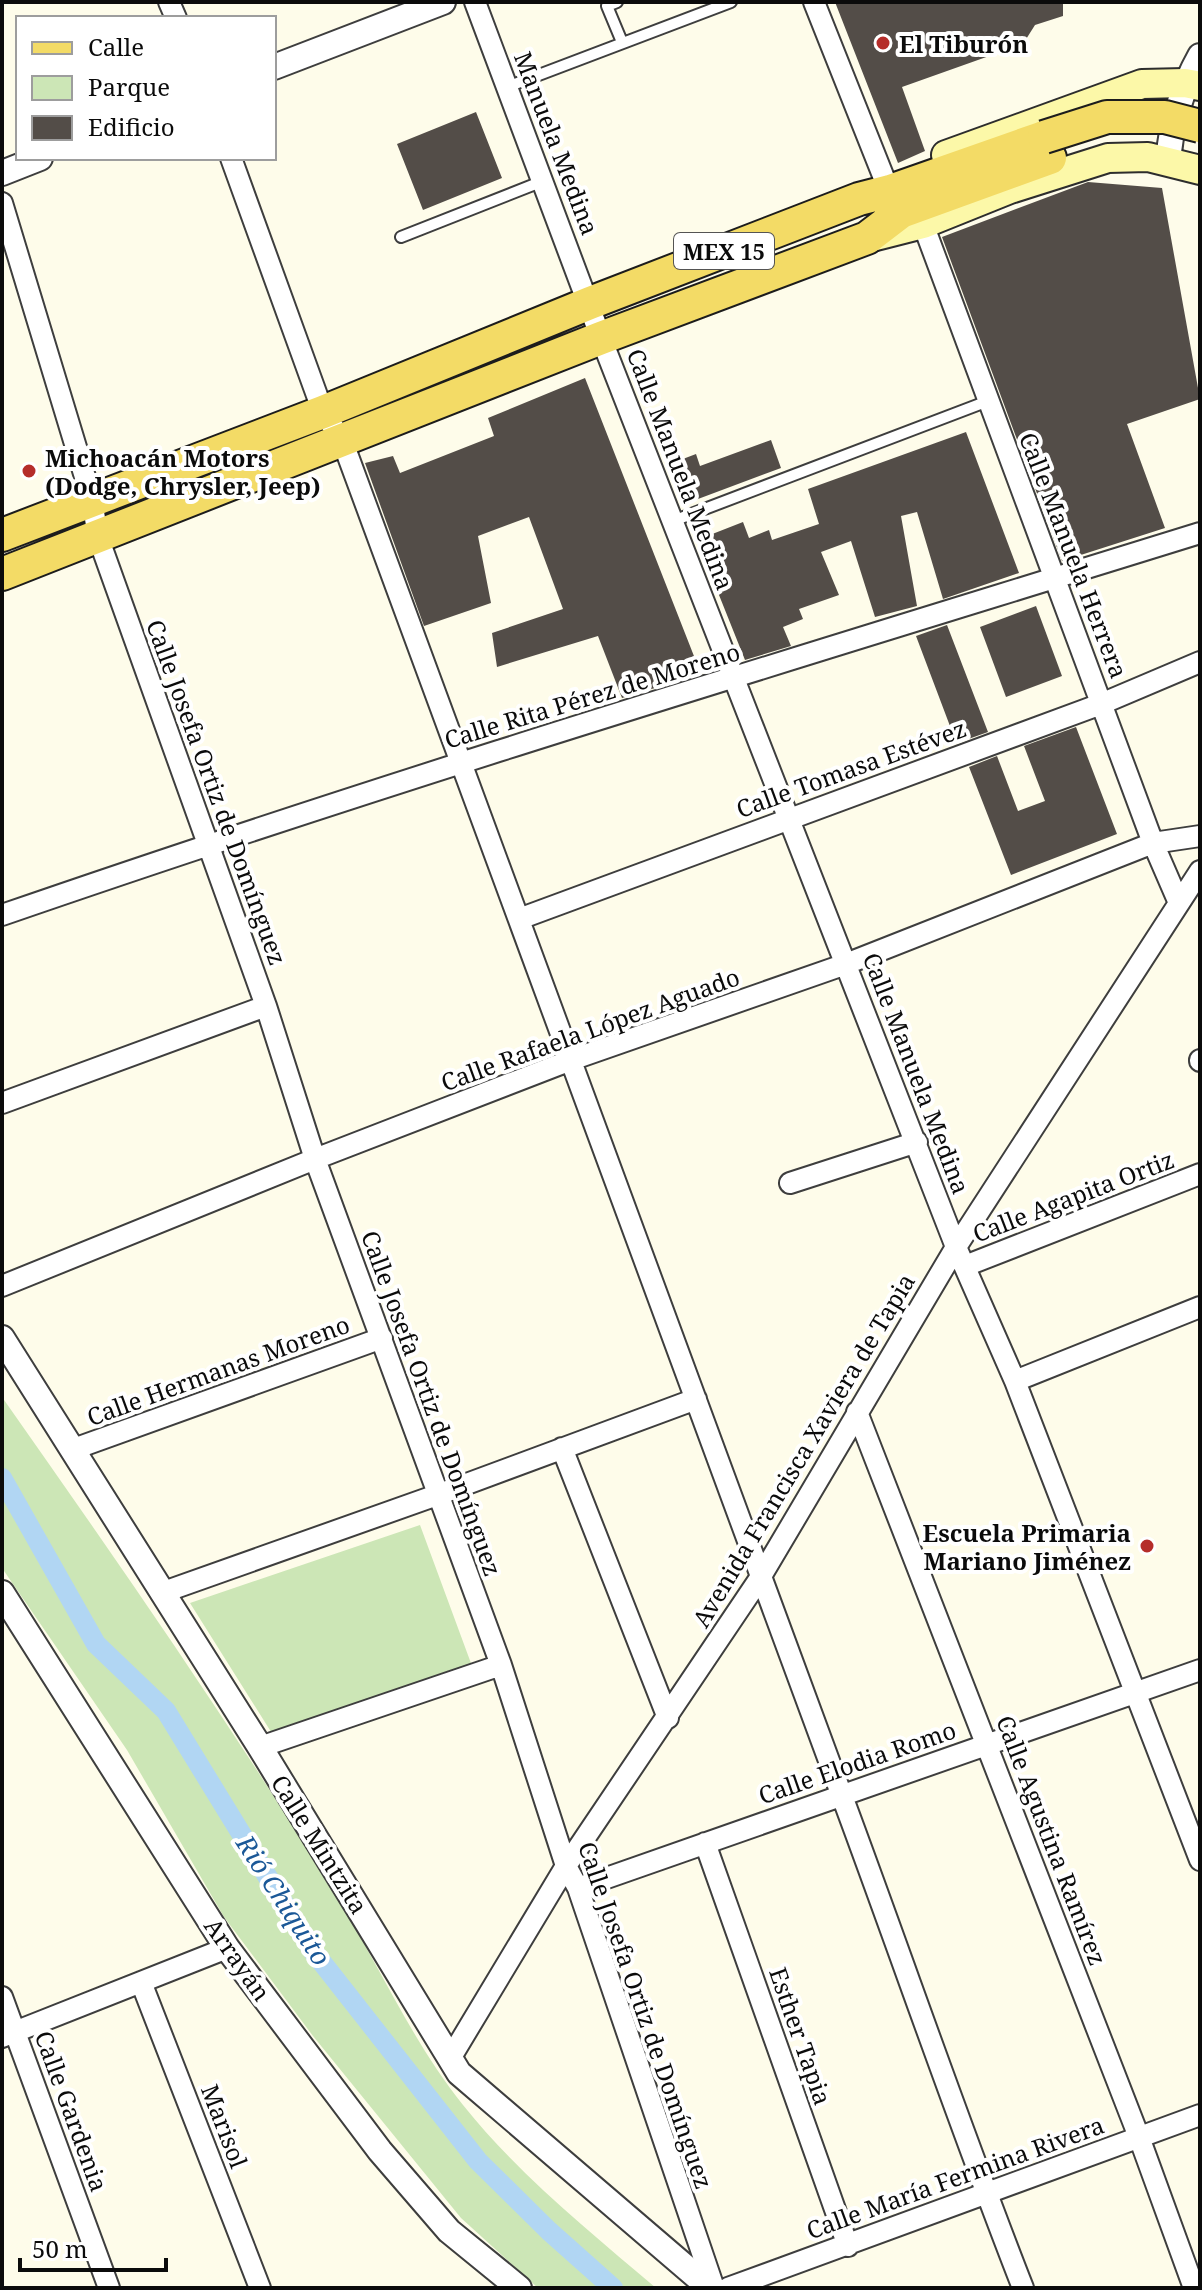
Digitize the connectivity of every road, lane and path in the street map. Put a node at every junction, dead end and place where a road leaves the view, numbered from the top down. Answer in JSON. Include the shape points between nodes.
{"nodes":[{"id":1,"x":443,"y":2,"type":"edge"},
{"id":2,"x":475,"y":2,"type":"edge"},
{"id":3,"x":617,"y":2,"type":"edge"},
{"id":4,"x":731,"y":2,"type":"edge"},
{"id":5,"x":814,"y":2,"type":"edge"},
{"id":6,"x":622,"y":42,"type":"junction"},
{"id":7,"x":1200,"y":56,"type":"edge"},
{"id":8,"x":276,"y":66,"type":"edge"},
{"id":9,"x":1193,"y":84,"type":"edge"},
{"id":10,"x":507,"y":87,"type":"junction"},
{"id":11,"x":1200,"y":116,"type":"edge"},
{"id":12,"x":1200,"y":126,"type":"edge"},
{"id":13,"x":1047,"y":147,"type":"junction"},
{"id":14,"x":35,"y":160,"type":"edge"},
{"id":15,"x":232,"y":160,"type":"edge"},
{"id":16,"x":1187,"y":161,"type":"edge"},
{"id":17,"x":2,"y":173,"type":"edge"},
{"id":18,"x":884,"y":178,"type":"junction"},
{"id":19,"x":543,"y":181,"type":"junction"},
{"id":20,"x":859,"y":199,"type":"junction"},
{"id":21,"x":2,"y":203,"type":"edge"},
{"id":22,"x":923,"y":224,"type":"junction"},
{"id":23,"x":401,"y":237,"type":"dead end"},
{"id":24,"x":867,"y":238,"type":"junction"},
{"id":25,"x":590,"y":303,"type":"junction"},
{"id":26,"x":601,"y":338,"type":"junction"},
{"id":27,"x":988,"y":401,"type":"junction"},
{"id":28,"x":323,"y":412,"type":"junction"},
{"id":29,"x":342,"y":440,"type":"junction"},
{"id":30,"x":92,"y":500,"type":"junction"},
{"id":31,"x":673,"y":521,"type":"junction"},
{"id":32,"x":1200,"y":533,"type":"edge"},
{"id":33,"x":2,"y":535,"type":"edge"},
{"id":34,"x":98,"y":537,"type":"junction"},
{"id":35,"x":2,"y":574,"type":"edge"},
{"id":36,"x":1054,"y":578,"type":"junction"},
{"id":37,"x":1200,"y":662,"type":"edge"},
{"id":38,"x":735,"y":678,"type":"junction"},
{"id":39,"x":1101,"y":704,"type":"junction"},
{"id":40,"x":461,"y":763,"type":"junction"},
{"id":41,"x":790,"y":819,"type":"junction"},
{"id":42,"x":1200,"y":836,"type":"edge"},
{"id":43,"x":1153,"y":843,"type":"junction"},
{"id":44,"x":209,"y":844,"type":"junction"},
{"id":45,"x":1200,"y":871,"type":"edge"},
{"id":46,"x":1179,"y":903,"type":"junction"},
{"id":47,"x":2,"y":915,"type":"edge"},
{"id":48,"x":519,"y":919,"type":"junction"},
{"id":49,"x":846,"y":964,"type":"junction"},
{"id":50,"x":266,"y":1006,"type":"junction"},
{"id":51,"x":571,"y":1060,"type":"junction"},
{"id":52,"x":2,"y":1103,"type":"edge"},
{"id":53,"x":917,"y":1142,"type":"junction"},
{"id":54,"x":315,"y":1159,"type":"junction"},
{"id":55,"x":1200,"y":1174,"type":"edge"},
{"id":56,"x":790,"y":1183,"type":"dead end"},
{"id":57,"x":961,"y":1256,"type":"junction"},
{"id":58,"x":2,"y":1286,"type":"edge"},
{"id":59,"x":1200,"y":1307,"type":"edge"},
{"id":60,"x":2,"y":1338,"type":"edge"},
{"id":61,"x":382,"y":1338,"type":"junction"},
{"id":62,"x":1015,"y":1381,"type":"junction"},
{"id":63,"x":696,"y":1399,"type":"junction"},
{"id":64,"x":857,"y":1412,"type":"junction"},
{"id":65,"x":562,"y":1448,"type":"junction"},
{"id":66,"x":71,"y":1450,"type":"junction"},
{"id":67,"x":437,"y":1495,"type":"junction"},
{"id":68,"x":760,"y":1578,"type":"junction"},
{"id":69,"x":2,"y":1593,"type":"edge"},
{"id":70,"x":161,"y":1593,"type":"junction"},
{"id":71,"x":501,"y":1665,"type":"junction"},
{"id":72,"x":1200,"y":1670,"type":"edge"},
{"id":73,"x":1136,"y":1693,"type":"junction"},
{"id":74,"x":668,"y":1718,"type":"junction"},
{"id":75,"x":988,"y":1744,"type":"junction"},
{"id":76,"x":260,"y":1747,"type":"junction"},
{"id":77,"x":842,"y":1795,"type":"junction"},
{"id":78,"x":705,"y":1843,"type":"junction"},
{"id":79,"x":1200,"y":1860,"type":"edge"},
{"id":80,"x":566,"y":1866,"type":"junction"},
{"id":81,"x":578,"y":1888,"type":"junction"},
{"id":82,"x":227,"y":1948,"type":"junction"},
{"id":83,"x":141,"y":1982,"type":"junction"},
{"id":84,"x":2,"y":1997,"type":"edge"},
{"id":85,"x":9,"y":2034,"type":"edge"},
{"id":86,"x":451,"y":2057,"type":"junction"},
{"id":87,"x":1200,"y":2115,"type":"edge"},
{"id":88,"x":1139,"y":2137,"type":"junction"},
{"id":89,"x":986,"y":2194,"type":"junction"},
{"id":90,"x":848,"y":2246,"type":"junction"},
{"id":91,"x":109,"y":2288,"type":"edge"},
{"id":92,"x":260,"y":2288,"type":"edge"},
{"id":93,"x":519,"y":2288,"type":"edge"},
{"id":94,"x":712,"y":2288,"type":"edge"},
{"id":95,"x":728,"y":2288,"type":"edge"},
{"id":96,"x":1023,"y":2288,"type":"edge"},
{"id":97,"x":1194,"y":2288,"type":"edge"}],
"edges":[{"from":1,"to":8,"type":"street"},
{"from":2,"to":10,"type":"street","name":"Manuela Medina"},
{"from":3,"to":6,"type":"lane","via":[[607,6]]},
{"from":4,"to":6,"type":"lane"},
{"from":5,"to":18,"type":"street"},
{"from":6,"to":10,"type":"lane"},
{"from":7,"to":9,"type":"street"},
{"from":9,"to":16,"type":"street","via":[[1171,133]]},
{"from":9,"to":18,"type":"main road","via":[[1142,84]]},
{"from":10,"to":19,"type":"street","name":"Manuela Medina"},
{"from":11,"to":16,"type":"street"},
{"from":12,"to":13,"type":"main road","number":"MEX 15","bridge":true,"via":[[1165,117],[1107,117]]},
{"from":13,"to":16,"type":"main road","number":"MEX 15","via":[[1108,139],[1162,140]]},
{"from":13,"to":20,"type":"main road","number":"MEX 15"},
{"from":13,"to":24,"type":"main road","number":"MEX 15","via":[[901,212]]},
{"from":14,"to":17,"type":"street"},
{"from":15,"to":28,"type":"street"},
{"from":16,"to":22,"type":"main road","via":[[1108,158]]},
{"from":18,"to":20,"type":"main road"},
{"from":19,"to":23,"type":"lane"},
{"from":19,"to":25,"type":"street","name":"Manuela Medina"},
{"from":20,"to":25,"type":"main road","number":"MEX 15"},
{"from":21,"to":30,"type":"street","name":"Calle Josefa Ortiz de Domínguez"},
{"from":22,"to":24,"type":"main road"},
{"from":22,"to":27,"type":"street","name":"Calle Manuela Herrera"},
{"from":24,"to":26,"type":"main road","number":"MEX 15"},
{"from":25,"to":26,"type":"street","name":"Calle Manuela Medina"},
{"from":25,"to":28,"type":"main road","number":"MEX 15"},
{"from":26,"to":29,"type":"main road","number":"MEX 15"},
{"from":26,"to":31,"type":"street","name":"Calle Manuela Medina"},
{"from":27,"to":31,"type":"lane"},
{"from":27,"to":36,"type":"street","name":"Calle Manuela Herrera"},
{"from":28,"to":29,"type":"street"},
{"from":28,"to":30,"type":"main road","number":"MEX 15"},
{"from":29,"to":34,"type":"main road","number":"MEX 15"},
{"from":29,"to":40,"type":"street"},
{"from":30,"to":33,"type":"main road","number":"MEX 15"},
{"from":30,"to":34,"type":"street","name":"Calle Josefa Ortiz de Domínguez"},
{"from":31,"to":38,"type":"street","name":"Calle Manuela Medina"},
{"from":32,"to":36,"type":"street","name":"Calle Rita Pérez de Moreno"},
{"from":34,"to":35,"type":"main road","number":"MEX 15"},
{"from":34,"to":44,"type":"street","name":"Calle Josefa Ortiz de Domínguez"},
{"from":36,"to":38,"type":"street","name":"Calle Rita Pérez de Moreno"},
{"from":36,"to":39,"type":"street","name":"Calle Manuela Herrera"},
{"from":37,"to":39,"type":"street","name":"Calle Tomasa Estévez"},
{"from":38,"to":40,"type":"street","name":"Calle Rita Pérez de Moreno"},
{"from":38,"to":41,"type":"street","name":"Calle Manuela Medina"},
{"from":39,"to":41,"type":"street","name":"Calle Tomasa Estévez"},
{"from":39,"to":43,"type":"street","name":"Calle Manuela Herrera"},
{"from":40,"to":44,"type":"street","name":"Calle Rita Pérez de Moreno"},
{"from":40,"to":48,"type":"street"},
{"from":41,"to":48,"type":"street","name":"Calle Tomasa Estévez"},
{"from":41,"to":49,"type":"street","name":"Calle Manuela Medina"},
{"from":42,"to":43,"type":"street","name":"Calle Rafaela López Aguado"},
{"from":43,"to":46,"type":"street","name":"Calle Manuela Herrera"},
{"from":43,"to":49,"type":"street","name":"Calle Rafaela López Aguado"},
{"from":44,"to":47,"type":"street","name":"Calle Rita Pérez de Moreno"},
{"from":44,"to":50,"type":"street","name":"Calle Josefa Ortiz de Domínguez"},
{"from":45,"to":46,"type":"street","name":"Avenida Francisca Xaviera de Tapia"},
{"from":46,"to":57,"type":"street","name":"Avenida Francisca Xaviera de Tapia"},
{"from":48,"to":51,"type":"street"},
{"from":49,"to":51,"type":"street","name":"Calle Rafaela López Aguado"},
{"from":49,"to":53,"type":"street","name":"Calle Manuela Medina"},
{"from":50,"to":52,"type":"street"},
{"from":50,"to":54,"type":"street","name":"Calle Josefa Ortiz de Domínguez"},
{"from":51,"to":54,"type":"street","name":"Calle Rafaela López Aguado"},
{"from":51,"to":63,"type":"street"},
{"from":53,"to":56,"type":"street"},
{"from":53,"to":57,"type":"street","name":"Calle Manuela Medina"},
{"from":54,"to":58,"type":"street","name":"Calle Rafaela López Aguado"},
{"from":54,"to":61,"type":"street","name":"Calle Josefa Ortiz de Domínguez"},
{"from":55,"to":57,"type":"street","name":"Calle Agapita Ortiz"},
{"from":57,"to":62,"type":"street","name":"Calle Manuela Medina"},
{"from":57,"to":64,"type":"street","name":"Avenida Francisca Xaviera de Tapia"},
{"from":59,"to":62,"type":"street"},
{"from":60,"to":66,"type":"street","name":"Calle Mintzita"},
{"from":61,"to":66,"type":"street","name":"Calle Hermanas Moreno"},
{"from":61,"to":67,"type":"street","name":"Calle Josefa Ortiz de Domínguez"},
{"from":62,"to":73,"type":"street","name":"Calle Manuela Medina"},
{"from":63,"to":65,"type":"street"},
{"from":63,"to":68,"type":"street"},
{"from":64,"to":68,"type":"street","name":"Avenida Francisca Xaviera de Tapia"},
{"from":64,"to":75,"type":"street","name":"Calle Agustina Ramírez"},
{"from":65,"to":67,"type":"street"},
{"from":65,"to":74,"type":"street"},
{"from":66,"to":70,"type":"street","name":"Calle Mintzita"},
{"from":67,"to":70,"type":"street"},
{"from":67,"to":71,"type":"street","name":"Calle Josefa Ortiz de Domínguez"},
{"from":68,"to":74,"type":"street","name":"Avenida Francisca Xaviera de Tapia"},
{"from":68,"to":77,"type":"street"},
{"from":69,"to":82,"type":"street","name":"Arrayán"},
{"from":70,"to":76,"type":"street","name":"Calle Mintzita"},
{"from":71,"to":76,"type":"street"},
{"from":71,"to":80,"type":"street","name":"Calle Josefa Ortiz de Domínguez"},
{"from":72,"to":73,"type":"street","name":"Calle Elodia Romo"},
{"from":73,"to":75,"type":"street","name":"Calle Elodia Romo"},
{"from":73,"to":79,"type":"street","name":"Calle Manuela Medina"},
{"from":74,"to":80,"type":"street","name":"Avenida Francisca Xaviera de Tapia"},
{"from":75,"to":77,"type":"street","name":"Calle Elodia Romo"},
{"from":75,"to":88,"type":"street","name":"Calle Agustina Ramírez"},
{"from":76,"to":86,"type":"street","name":"Calle Mintzita"},
{"from":77,"to":78,"type":"street","name":"Calle Elodia Romo"},
{"from":77,"to":89,"type":"street"},
{"from":78,"to":81,"type":"street","name":"Calle Elodia Romo"},
{"from":78,"to":90,"type":"street","name":"Esther Tapia"},
{"from":80,"to":81,"type":"street","name":"Calle Josefa Ortiz de Domínguez"},
{"from":80,"to":86,"type":"street","name":"Avenida Francisca Xaviera de Tapia"},
{"from":81,"to":94,"type":"street","name":"Calle Josefa Ortiz de Domínguez"},
{"from":82,"to":83,"type":"street"},
{"from":82,"to":93,"type":"street","name":"Arrayán","via":[[380,2151],[449,2231]]},
{"from":83,"to":85,"type":"street"},
{"from":83,"to":92,"type":"street","name":"Marisol"},
{"from":84,"to":85,"type":"street","name":"Calle Gardenia"},
{"from":85,"to":91,"type":"street","name":"Calle Gardenia"},
{"from":86,"to":94,"type":"street","name":"Calle Mintzita","via":[[459,2073]]},
{"from":87,"to":88,"type":"street","name":"Calle María Fermina Rivera"},
{"from":88,"to":89,"type":"street","name":"Calle María Fermina Rivera"},
{"from":88,"to":97,"type":"street","name":"Calle Agustina Ramírez"},
{"from":89,"to":90,"type":"street","name":"Calle María Fermina Rivera"},
{"from":89,"to":96,"type":"street"},
{"from":90,"to":95,"type":"street","name":"Calle María Fermina Rivera"}]}
